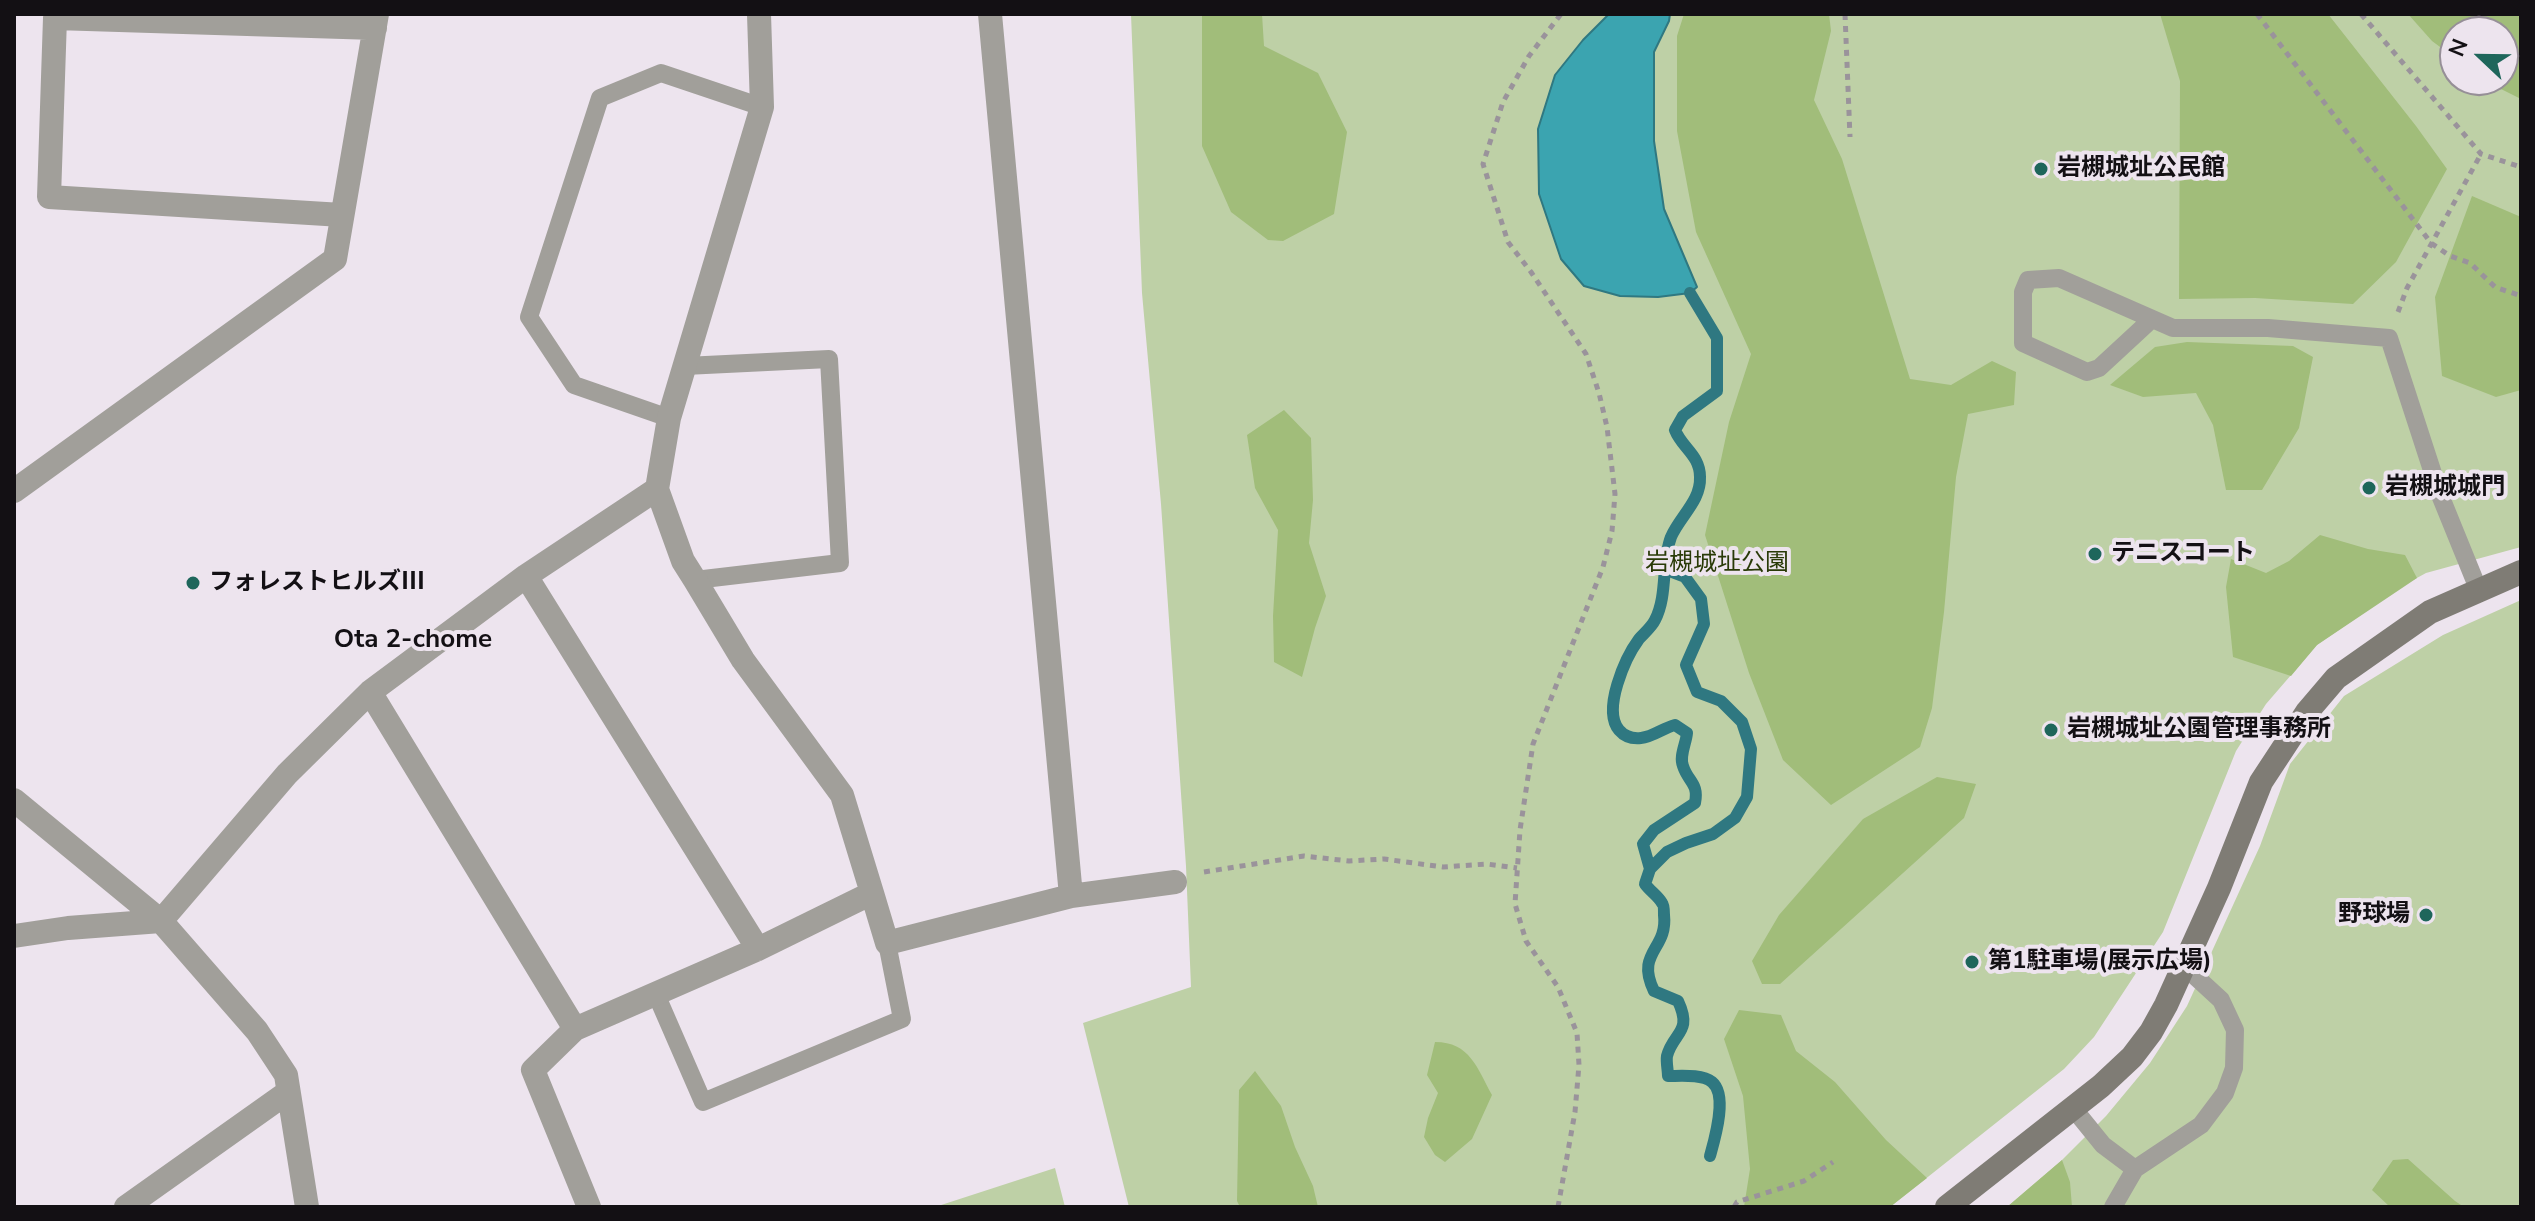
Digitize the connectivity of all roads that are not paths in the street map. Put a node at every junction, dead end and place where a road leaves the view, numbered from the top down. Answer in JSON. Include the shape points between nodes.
{"nodes":[{"id":1,"x":759,"y":14,"type":"edge"},
{"id":2,"x":990,"y":14,"type":"edge"},
{"id":3,"x":376,"y":21,"type":"edge"},
{"id":4,"x":762,"y":107,"type":"junction"},
{"id":5,"x":342,"y":215,"type":"junction"},
{"id":6,"x":2152,"y":319,"type":"junction"},
{"id":7,"x":685,"y":366,"type":"junction"},
{"id":8,"x":669,"y":418,"type":"junction"},
{"id":9,"x":657,"y":489,"type":"junction"},
{"id":10,"x":14,"y":491,"type":"edge"},
{"id":11,"x":2521,"y":572,"type":"edge"},
{"id":12,"x":526,"y":576,"type":"junction"},
{"id":13,"x":695,"y":580,"type":"junction"},
{"id":14,"x":2479,"y":591,"type":"junction"},
{"id":15,"x":370,"y":692,"type":"junction"},
{"id":16,"x":14,"y":800,"type":"edge"},
{"id":17,"x":1175,"y":882,"type":"road end"},
{"id":18,"x":872,"y":893,"type":"junction"},
{"id":19,"x":1071,"y":896,"type":"junction"},
{"id":20,"x":161,"y":921,"type":"junction"},
{"id":21,"x":14,"y":936,"type":"edge"},
{"id":22,"x":887,"y":943,"type":"junction"},
{"id":23,"x":758,"y":949,"type":"junction"},
{"id":24,"x":2184,"y":966,"type":"junction"},
{"id":25,"x":656,"y":994,"type":"junction"},
{"id":26,"x":575,"y":1029,"type":"junction"},
{"id":27,"x":288,"y":1092,"type":"junction"},
{"id":28,"x":2073,"y":1108,"type":"junction"},
{"id":29,"x":2135,"y":1169,"type":"junction"},
{"id":30,"x":126,"y":1207,"type":"edge"},
{"id":31,"x":307,"y":1207,"type":"edge"},
{"id":32,"x":589,"y":1207,"type":"edge"},
{"id":33,"x":1947,"y":1207,"type":"edge"},
{"id":34,"x":2113,"y":1207,"type":"edge"}],
"edges":[{"from":1,"to":4,"type":"street"},
{"from":2,"to":19,"type":"street"},
{"from":3,"to":5,"type":"street"},
{"from":3,"to":5,"type":"street","via":[[55,18],[49,197]]},
{"from":4,"to":7,"type":"street"},
{"from":4,"to":8,"type":"lane","via":[[661,73],[600,98],[529,317],[574,385]]},
{"from":5,"to":10,"type":"street","via":[[335,259]]},
{"from":6,"to":6,"type":"lane","via":[[2059,278],[2028,280],[2023,292],[2023,343],[2087,372],[2099,368]]},
{"from":6,"to":14,"type":"lane","via":[[2173,328],[2268,328],[2389,338],[2440,495]]},
{"from":7,"to":8,"type":"street"},
{"from":7,"to":13,"type":"lane","via":[[829,359],[840,563]]},
{"from":8,"to":9,"type":"street"},
{"from":9,"to":12,"type":"street"},
{"from":9,"to":13,"type":"street"},
{"from":11,"to":14,"type":"street"},
{"from":12,"to":15,"type":"street"},
{"from":12,"to":23,"type":"street"},
{"from":13,"to":18,"type":"street","via":[[743,660],[842,795]]},
{"from":14,"to":24,"type":"street","via":[[2430,612],[2336,678],[2307,712],[2261,782]]},
{"from":15,"to":20,"type":"street","via":[[287,774]]},
{"from":15,"to":26,"type":"street"},
{"from":16,"to":20,"type":"street"},
{"from":17,"to":19,"type":"street"},
{"from":18,"to":22,"type":"street"},
{"from":18,"to":23,"type":"street"},
{"from":19,"to":22,"type":"street"},
{"from":20,"to":21,"type":"street"},
{"from":20,"to":27,"type":"street","via":[[257,1031],[286,1075]]},
{"from":22,"to":25,"type":"lane","via":[[902,1019],[703,1102]]},
{"from":23,"to":25,"type":"street"},
{"from":24,"to":28,"type":"street","via":[[2151,1032],[2132,1057]]},
{"from":24,"to":29,"type":"lane","via":[[2226,1010],[2235,1030],[2234,1068],[2225,1093],[2201,1125]]},
{"from":25,"to":26,"type":"street"},
{"from":26,"to":32,"type":"street","via":[[533,1070]]},
{"from":27,"to":30,"type":"street"},
{"from":27,"to":31,"type":"street"},
{"from":28,"to":29,"type":"lane","via":[[2103,1145]]},
{"from":28,"to":33,"type":"street"},
{"from":29,"to":34,"type":"lane"}]}
